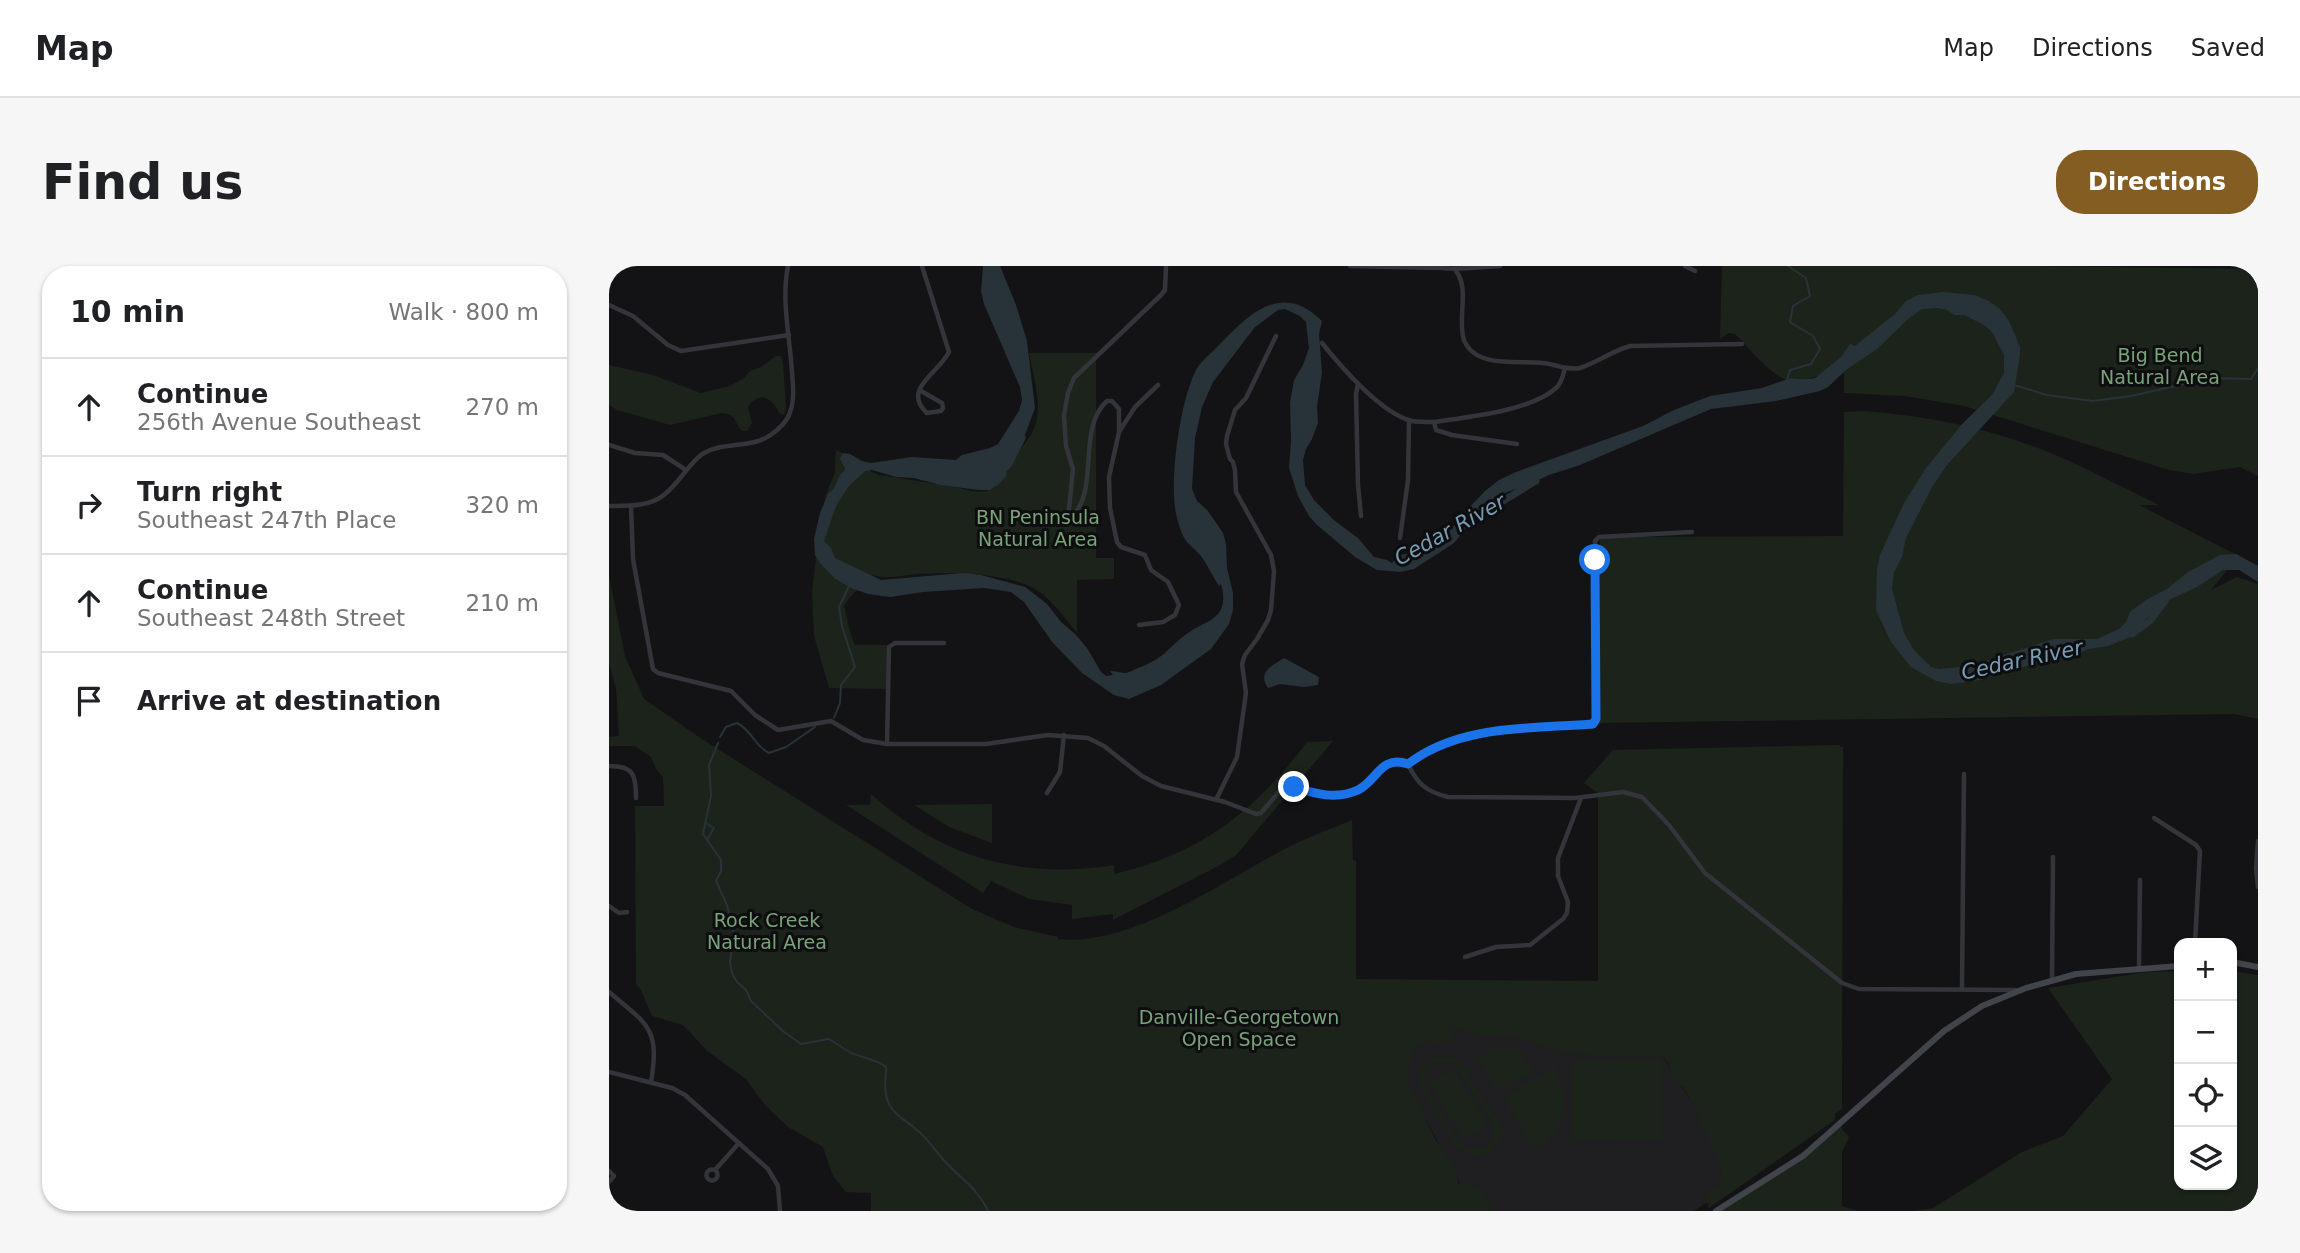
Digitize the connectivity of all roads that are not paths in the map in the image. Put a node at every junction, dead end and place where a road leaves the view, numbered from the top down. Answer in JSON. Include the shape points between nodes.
{"nodes":[{"id":1,"x":789,"y":266,"type":"edge"},
{"id":2,"x":922,"y":266,"type":"edge"},
{"id":3,"x":1166,"y":266,"type":"edge"},
{"id":4,"x":1350,"y":266,"type":"edge"},
{"id":5,"x":1500,"y":266,"type":"edge"},
{"id":6,"x":1685,"y":266,"type":"edge"},
{"id":7,"x":1429,"y":267,"type":"edge"},
{"id":8,"x":1456,"y":271,"type":"junction"},
{"id":9,"x":1695,"y":271,"type":"dead end"},
{"id":10,"x":609,"y":306,"type":"edge"},
{"id":11,"x":789,"y":335,"type":"junction"},
{"id":12,"x":1276,"y":336,"type":"dead end"},
{"id":13,"x":1322,"y":343,"type":"dead end"},
{"id":14,"x":1742,"y":344,"type":"dead end"},
{"id":15,"x":1565,"y":368,"type":"junction"},
{"id":16,"x":1158,"y":384,"type":"dead end"},
{"id":17,"x":1359,"y":384,"type":"junction"},
{"id":18,"x":921,"y":391,"type":"junction"},
{"id":19,"x":1409,"y":420,"type":"junction"},
{"id":20,"x":1434,"y":422,"type":"junction"},
{"id":21,"x":1119,"y":432,"type":"junction"},
{"id":22,"x":1517,"y":444,"type":"dead end"},
{"id":23,"x":609,"y":445,"type":"edge"},
{"id":24,"x":686,"y":470,"type":"junction"},
{"id":25,"x":609,"y":506,"type":"edge"},
{"id":26,"x":631,"y":506,"type":"junction"},
{"id":27,"x":1361,"y":516,"type":"dead end"},
{"id":28,"x":1692,"y":532,"type":"dead end"},
{"id":29,"x":1400,"y":538,"type":"dead end"},
{"id":30,"x":1139,"y":625,"type":"dead end"},
{"id":31,"x":944,"y":643,"type":"dead end"},
{"id":32,"x":1064,"y":736,"type":"junction"},
{"id":33,"x":887,"y":744,"type":"junction"},
{"id":34,"x":1408,"y":764,"type":"junction"},
{"id":35,"x":609,"y":766,"type":"edge"},
{"id":36,"x":1964,"y":774,"type":"dead end"},
{"id":37,"x":1047,"y":793,"type":"dead end"},
{"id":38,"x":1581,"y":797,"type":"junction"},
{"id":39,"x":636,"y":798,"type":"dead end"},
{"id":40,"x":1216,"y":800,"type":"junction"},
{"id":41,"x":2154,"y":818,"type":"dead end"},
{"id":42,"x":2258,"y":841,"type":"edge"},
{"id":43,"x":2053,"y":858,"type":"dead end"},
{"id":44,"x":2140,"y":880,"type":"dead end"},
{"id":45,"x":2258,"y":887,"type":"edge"},
{"id":46,"x":609,"y":906,"type":"edge"},
{"id":47,"x":627,"y":912,"type":"dead end"},
{"id":48,"x":2195,"y":938,"type":"edge"},
{"id":49,"x":1465,"y":957,"type":"dead end"},
{"id":50,"x":2237,"y":962,"type":"edge"},
{"id":51,"x":2258,"y":964,"type":"edge"},
{"id":52,"x":2174,"y":966,"type":"edge"},
{"id":53,"x":2139,"y":970,"type":"junction"},
{"id":54,"x":2052,"y":980,"type":"junction"},
{"id":55,"x":1962,"y":989,"type":"junction"},
{"id":56,"x":2021,"y":990,"type":"junction"},
{"id":57,"x":609,"y":992,"type":"edge"},
{"id":58,"x":609,"y":1072,"type":"edge"},
{"id":59,"x":651,"y":1082,"type":"junction"},
{"id":60,"x":739,"y":1143,"type":"junction"},
{"id":61,"x":715,"y":1170,"type":"dead end"},
{"id":62,"x":609,"y":1171,"type":"edge"},
{"id":63,"x":609,"y":1182,"type":"edge"},
{"id":64,"x":780,"y":1211,"type":"edge"},
{"id":65,"x":1716,"y":1211,"type":"edge"}],
"edges":[{"from":1,"to":11,"type":"street","via":[[785,287]]},
{"from":2,"to":18,"type":"street","via":[[949,352],[923,382]]},
{"from":3,"to":21,"type":"street","via":[[1165,289],[1074,378],[1068,393],[1063,433],[1073,469],[1068,519],[1081,507],[1094,421],[1107,401],[1119,409]]},
{"from":4,"to":7,"type":"street"},
{"from":5,"to":8,"type":"street"},
{"from":6,"to":9,"type":"street"},
{"from":7,"to":8,"type":"street"},
{"from":8,"to":15,"type":"street","via":[[1461,281],[1464,338],[1474,353],[1497,361]]},
{"from":10,"to":11,"type":"street","via":[[632,316],[681,351]]},
{"from":11,"to":24,"type":"street","via":[[794,397],[783,425],[763,440],[710,450]]},
{"from":12,"to":40,"type":"street","via":[[1246,398],[1235,410],[1227,436],[1236,492],[1271,555],[1274,572],[1268,620],[1243,664],[1246,693],[1237,757]]},
{"from":13,"to":17,"type":"street"},
{"from":14,"to":15,"type":"street","via":[[1630,346],[1580,368]]},
{"from":15,"to":20,"type":"street","via":[[1556,388],[1521,406]]},
{"from":16,"to":21,"type":"street"},
{"from":17,"to":19,"type":"street"},
{"from":17,"to":27,"type":"street"},
{"from":18,"to":18,"type":"street","via":[[942,403],[941,411],[927,413],[917,398]]},
{"from":19,"to":20,"type":"street"},
{"from":19,"to":29,"type":"street","via":[[1408,480]]},
{"from":20,"to":22,"type":"street","via":[[1436,430],[1452,435]]},
{"from":21,"to":30,"type":"street","via":[[1109,477],[1117,542],[1145,555],[1151,570],[1168,582],[1179,605],[1175,615],[1163,622]]},
{"from":23,"to":24,"type":"street","via":[[663,455]]},
{"from":24,"to":26,"type":"street","via":[[663,496]]},
{"from":25,"to":26,"type":"street"},
{"from":26,"to":33,"type":"street","via":[[634,571],[653,669],[731,691],[778,730],[831,721],[863,740]]},
{"from":28,"to":34,"type":"street","via":[[1599,537],[1595,541],[1595,723],[1450,740]]},
{"from":31,"to":33,"type":"street","via":[[890,645]]},
{"from":32,"to":33,"type":"street","via":[[986,744]]},
{"from":32,"to":37,"type":"street","via":[[1059,772]]},
{"from":32,"to":40,"type":"street","via":[[1095,740],[1161,786]]},
{"from":34,"to":38,"type":"street","via":[[1424,788],[1448,797]]},
{"from":34,"to":40,"type":"street","via":[[1387,764],[1359,790],[1332,796],[1283,787],[1256,814]]},
{"from":35,"to":39,"type":"street","via":[[627,768],[635,777]]},
{"from":36,"to":55,"type":"street"},
{"from":38,"to":49,"type":"street","via":[[1558,858],[1558,876],[1568,902],[1563,919],[1530,944],[1496,947]]},
{"from":38,"to":55,"type":"street","via":[[1623,792],[1642,797],[1705,873],[1842,984],[1859,989]]},
{"from":41,"to":48,"type":"street","via":[[2200,851]]},
{"from":42,"to":45,"type":"street"},
{"from":43,"to":54,"type":"street"},
{"from":44,"to":53,"type":"street"},
{"from":46,"to":47,"type":"street"},
{"from":50,"to":51,"type":"street"},
{"from":52,"to":53,"type":"street"},
{"from":53,"to":54,"type":"street"},
{"from":54,"to":56,"type":"street"},
{"from":55,"to":56,"type":"street"},
{"from":56,"to":65,"type":"street","via":[[1954,1023],[1811,1149]]},
{"from":57,"to":59,"type":"street","via":[[651,1033],[655,1053]]},
{"from":58,"to":59,"type":"street"},
{"from":59,"to":60,"type":"street","via":[[679,1091]]},
{"from":60,"to":61,"type":"street"},
{"from":60,"to":64,"type":"street","via":[[773,1175]]},
{"from":62,"to":63,"type":"street","via":[[614,1176]]}]}
